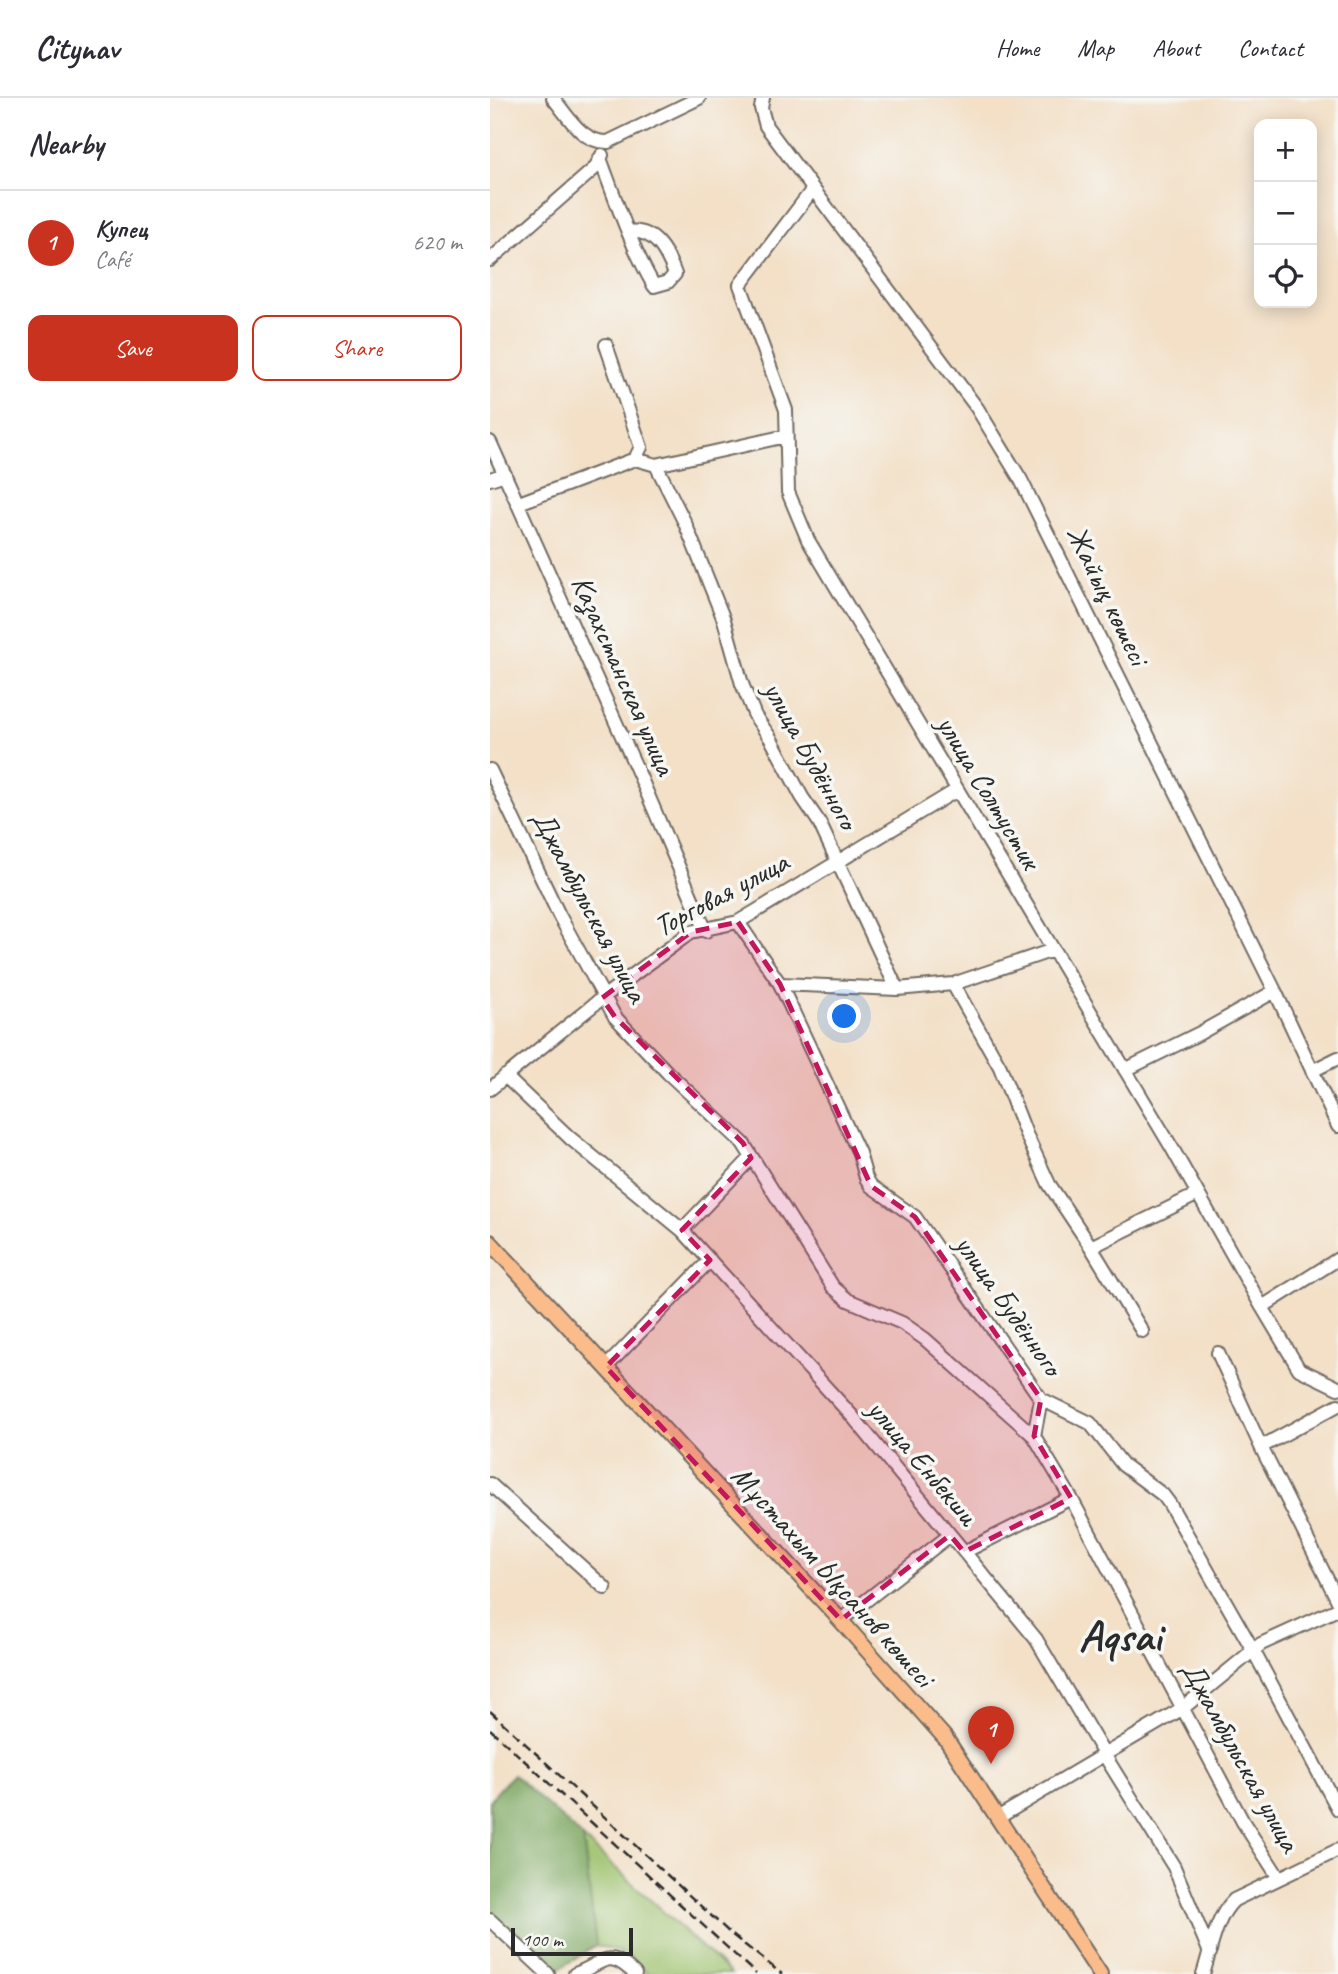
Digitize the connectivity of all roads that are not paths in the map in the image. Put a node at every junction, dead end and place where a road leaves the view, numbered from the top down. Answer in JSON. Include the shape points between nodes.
{"nodes":[{"id":1,"x":553,"y":98,"type":"edge"},
{"id":2,"x":699,"y":98,"type":"edge"},
{"id":3,"x":759,"y":100,"type":"edge"},
{"id":4,"x":602,"y":142,"type":"junction"},
{"id":5,"x":600,"y":158,"type":"junction"},
{"id":6,"x":813,"y":188,"type":"junction"},
{"id":7,"x":628,"y":232,"type":"junction"},
{"id":8,"x":490,"y":260,"type":"edge"},
{"id":9,"x":606,"y":345,"type":"dead end"},
{"id":10,"x":786,"y":436,"type":"junction"},
{"id":11,"x":490,"y":442,"type":"edge"},
{"id":12,"x":635,"y":459,"type":"junction"},
{"id":13,"x":656,"y":465,"type":"junction"},
{"id":14,"x":506,"y":474,"type":"junction"},
{"id":15,"x":490,"y":479,"type":"edge"},
{"id":16,"x":519,"y":503,"type":"junction"},
{"id":17,"x":490,"y":770,"type":"edge"},
{"id":18,"x":957,"y":790,"type":"junction"},
{"id":19,"x":838,"y":860,"type":"junction"},
{"id":20,"x":738,"y":922,"type":"junction"},
{"id":21,"x":706,"y":931,"type":"junction"},
{"id":22,"x":1053,"y":950,"type":"junction"},
{"id":23,"x":780,"y":984,"type":"junction"},
{"id":24,"x":953,"y":984,"type":"junction"},
{"id":25,"x":897,"y":989,"type":"junction"},
{"id":26,"x":1275,"y":991,"type":"junction"},
{"id":27,"x":603,"y":998,"type":"junction"},
{"id":28,"x":1338,"y":1058,"type":"edge"},
{"id":29,"x":1125,"y":1070,"type":"junction"},
{"id":30,"x":1312,"y":1071,"type":"junction"},
{"id":31,"x":505,"y":1076,"type":"junction"},
{"id":32,"x":490,"y":1088,"type":"edge"},
{"id":33,"x":1338,"y":1126,"type":"edge"},
{"id":34,"x":751,"y":1158,"type":"junction"},
{"id":35,"x":1198,"y":1194,"type":"junction"},
{"id":36,"x":682,"y":1230,"type":"junction"},
{"id":37,"x":490,"y":1242,"type":"edge"},
{"id":38,"x":1091,"y":1247,"type":"junction"},
{"id":39,"x":1338,"y":1259,"type":"edge"},
{"id":40,"x":709,"y":1260,"type":"junction"},
{"id":41,"x":1262,"y":1307,"type":"junction"},
{"id":42,"x":1142,"y":1331,"type":"dead end"},
{"id":43,"x":1218,"y":1353,"type":"dead end"},
{"id":44,"x":606,"y":1367,"type":"junction"},
{"id":45,"x":1338,"y":1388,"type":"edge"},
{"id":46,"x":1041,"y":1399,"type":"junction"},
{"id":47,"x":1338,"y":1405,"type":"edge"},
{"id":48,"x":1034,"y":1436,"type":"junction"},
{"id":49,"x":1261,"y":1447,"type":"junction"},
{"id":50,"x":490,"y":1484,"type":"edge"},
{"id":51,"x":1071,"y":1498,"type":"junction"},
{"id":52,"x":950,"y":1535,"type":"junction"},
{"id":53,"x":964,"y":1552,"type":"junction"},
{"id":54,"x":605,"y":1588,"type":"dead end"},
{"id":55,"x":1338,"y":1601,"type":"edge"},
{"id":56,"x":1338,"y":1609,"type":"edge"},
{"id":57,"x":841,"y":1620,"type":"junction"},
{"id":58,"x":1253,"y":1650,"type":"junction"},
{"id":59,"x":1183,"y":1708,"type":"junction"},
{"id":60,"x":1105,"y":1756,"type":"junction"},
{"id":61,"x":1338,"y":1809,"type":"edge"},
{"id":62,"x":999,"y":1817,"type":"junction"},
{"id":63,"x":1338,"y":1850,"type":"edge"},
{"id":64,"x":1279,"y":1878,"type":"junction"},
{"id":65,"x":490,"y":1920,"type":"edge"},
{"id":66,"x":1210,"y":1953,"type":"junction"},
{"id":67,"x":548,"y":1974,"type":"edge"},
{"id":68,"x":575,"y":1974,"type":"edge"},
{"id":69,"x":635,"y":1974,"type":"edge"},
{"id":70,"x":1100,"y":1974,"type":"edge"},
{"id":71,"x":1203,"y":1974,"type":"edge"}],
"edges":[{"from":1,"to":4,"type":"street","via":[[586,136]]},
{"from":2,"to":4,"type":"street"},
{"from":3,"to":6,"type":"street","name":"Жайық көшесі","via":[[766,126]]},
{"from":4,"to":5,"type":"street"},
{"from":5,"to":7,"type":"street"},
{"from":5,"to":8,"type":"street","via":[[595,169]]},
{"from":6,"to":10,"type":"street","name":"улица Солтустик","via":[[740,285],[786,410]]},
{"from":6,"to":26,"type":"street","name":"Жайық көшесі","via":[[999,441]]},
{"from":7,"to":7,"type":"street","via":[[654,286],[668,282],[675,274],[655,238]]},
{"from":9,"to":12,"type":"street","via":[[641,447]]},
{"from":10,"to":13,"type":"street"},
{"from":10,"to":18,"type":"street","name":"улица Солтустик","via":[[788,492],[808,540]]},
{"from":11,"to":14,"type":"street","name":"Казахстанская улица"},
{"from":12,"to":13,"type":"street"},
{"from":12,"to":16,"type":"street"},
{"from":13,"to":19,"type":"street","name":"улица Будённого","via":[[724,620],[755,716]]},
{"from":14,"to":15,"type":"street"},
{"from":14,"to":16,"type":"street","name":"Казахстанская улица"},
{"from":16,"to":21,"type":"street","name":"Казахстанская улица"},
{"from":17,"to":27,"type":"street","name":"Джамбульская улица"},
{"from":18,"to":19,"type":"street","name":"Торговая улица"},
{"from":18,"to":22,"type":"street","name":"улица Солтустик"},
{"from":19,"to":20,"type":"street","name":"Торговая улица"},
{"from":19,"to":25,"type":"street","name":"улица Будённого"},
{"from":20,"to":21,"type":"street","name":"Торговая улица"},
{"from":20,"to":23,"type":"street","name":"улица Будённого"},
{"from":21,"to":27,"type":"street","name":"Торговая улица","via":[[691,932]]},
{"from":22,"to":24,"type":"street"},
{"from":22,"to":29,"type":"street","name":"улица Солтустик"},
{"from":23,"to":25,"type":"street"},
{"from":23,"to":46,"type":"street","name":"улица Будённого","via":[[871,1186],[915,1217]]},
{"from":24,"to":25,"type":"street"},
{"from":24,"to":38,"type":"street","via":[[1000,1067],[1049,1184]]},
{"from":26,"to":29,"type":"street"},
{"from":26,"to":30,"type":"street","name":"Жайық көшесі"},
{"from":27,"to":31,"type":"street","name":"Торговая улица"},
{"from":27,"to":34,"type":"street","name":"Джамбульская улица","via":[[668,1073],[743,1143]]},
{"from":28,"to":30,"type":"street"},
{"from":29,"to":35,"type":"street","name":"улица Солтустик"},
{"from":30,"to":33,"type":"street","name":"Жайық көшесі"},
{"from":31,"to":32,"type":"street","name":"Торговая улица"},
{"from":31,"to":36,"type":"street","name":"улица Енбекши","via":[[570,1138]]},
{"from":34,"to":36,"type":"street"},
{"from":34,"to":48,"type":"street","name":"Джамбульская улица","via":[[833,1287],[848,1300],[902,1323],[925,1339]]},
{"from":35,"to":38,"type":"street"},
{"from":35,"to":41,"type":"street","name":"улица Солтустик"},
{"from":36,"to":40,"type":"street","name":"улица Енбекши"},
{"from":37,"to":44,"type":"main road","name":"Мұстахым Ықсанов көшесі"},
{"from":38,"to":42,"type":"street"},
{"from":39,"to":41,"type":"street"},
{"from":40,"to":44,"type":"street"},
{"from":40,"to":52,"type":"street","name":"улица Енбекши","via":[[853,1418]]},
{"from":41,"to":45,"type":"street","name":"улица Солтустик","via":[[1299,1369]]},
{"from":43,"to":49,"type":"street"},
{"from":44,"to":57,"type":"main road","name":"Мұстахым Ықсанов көшесі"},
{"from":46,"to":48,"type":"street"},
{"from":46,"to":58,"type":"street","name":"улица Будённого","via":[[1090,1423],[1123,1465],[1163,1496]]},
{"from":47,"to":49,"type":"street"},
{"from":48,"to":51,"type":"street","name":"Джамбульская улица"},
{"from":49,"to":55,"type":"street"},
{"from":50,"to":54,"type":"street"},
{"from":51,"to":53,"type":"street"},
{"from":51,"to":59,"type":"street","name":"Джамбульская улица"},
{"from":52,"to":53,"type":"street","name":"улица Енбекши"},
{"from":52,"to":57,"type":"street"},
{"from":53,"to":60,"type":"street","name":"улица Енбекши","via":[[1036,1639]]},
{"from":56,"to":58,"type":"street"},
{"from":57,"to":62,"type":"main road","name":"Мұстахым Ықсанов көшесі","via":[[946,1739]]},
{"from":58,"to":59,"type":"street"},
{"from":58,"to":61,"type":"street","name":"улица Будённого"},
{"from":59,"to":60,"type":"street"},
{"from":59,"to":64,"type":"street","name":"Джамбульская улица","via":[[1243,1822]]},
{"from":60,"to":62,"type":"street"},
{"from":60,"to":66,"type":"street","name":"улица Енбекши","via":[[1174,1867]]},
{"from":62,"to":70,"type":"main road","name":"Мұстахым Ықсанов көшесі"},
{"from":63,"to":64,"type":"street"},
{"from":64,"to":66,"type":"street","via":[[1226,1908]]},
{"from":65,"to":67,"type":"street"},
{"from":66,"to":71,"type":"street"},
{"from":68,"to":69,"type":"street","via":[[608,1958],[623,1962]]}]}
